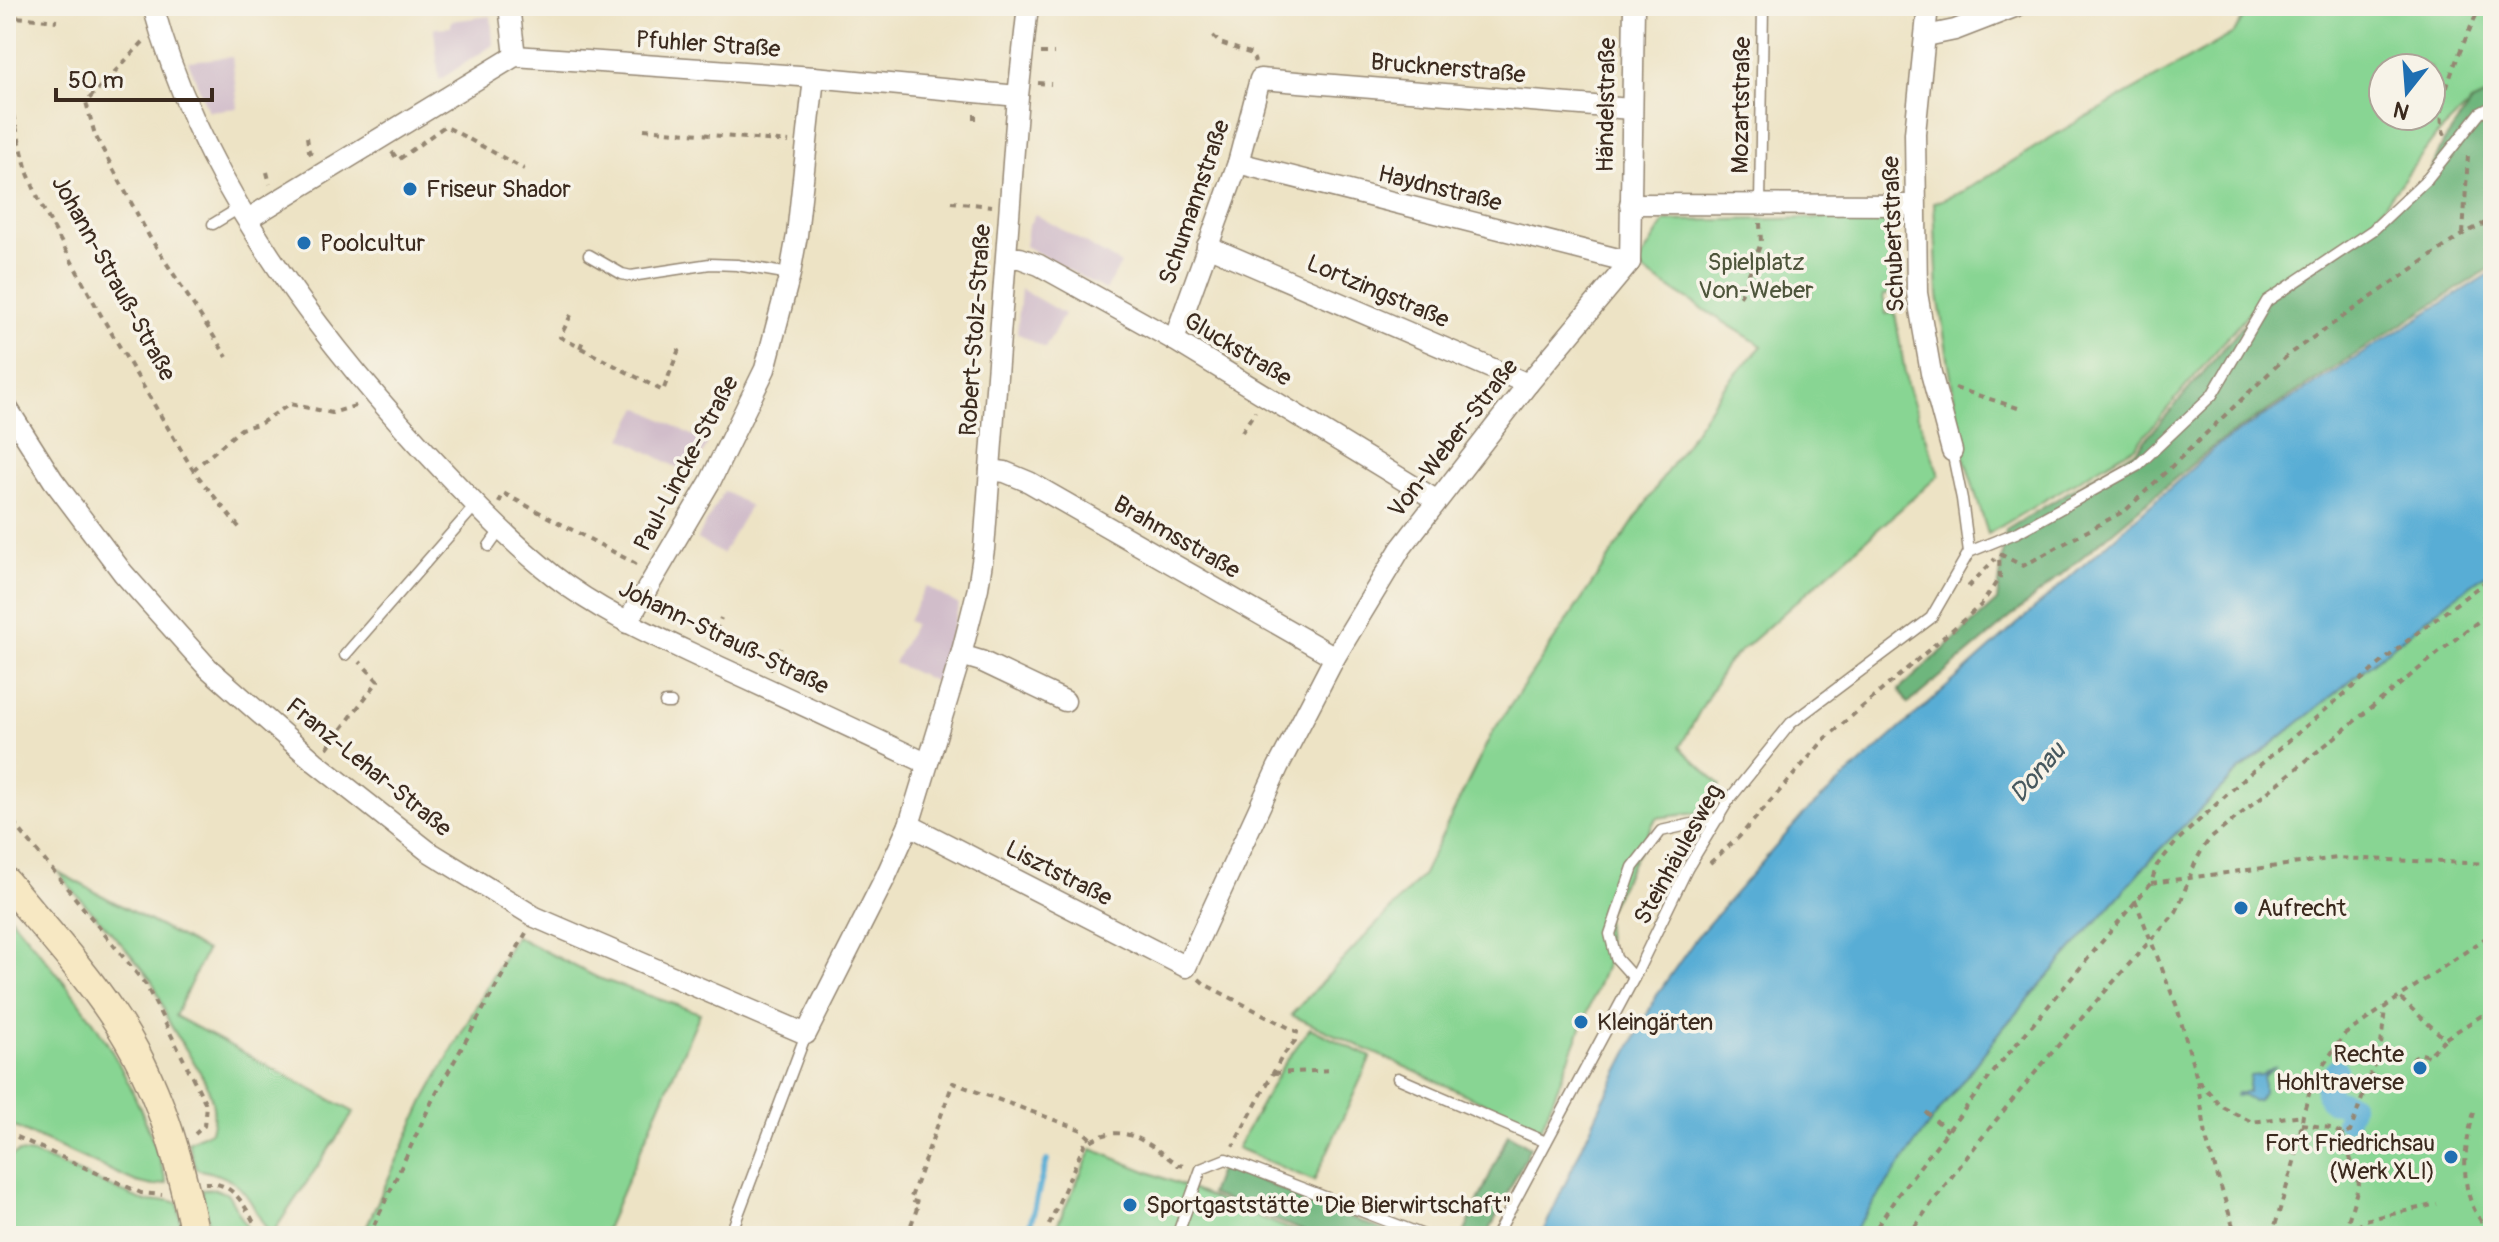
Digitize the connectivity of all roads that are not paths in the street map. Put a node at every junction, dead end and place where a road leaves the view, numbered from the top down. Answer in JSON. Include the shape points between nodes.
{"nodes":[{"id":1,"x":153,"y":6,"type":"edge"},
{"id":2,"x":509,"y":6,"type":"edge"},
{"id":3,"x":1028,"y":6,"type":"edge"},
{"id":4,"x":1634,"y":6,"type":"edge"},
{"id":5,"x":1763,"y":6,"type":"edge"},
{"id":6,"x":1928,"y":6,"type":"edge"},
{"id":7,"x":2017,"y":6,"type":"edge"},
{"id":8,"x":1926,"y":36,"type":"junction"},
{"id":9,"x":515,"y":56,"type":"junction"},
{"id":10,"x":814,"y":77,"type":"junction"},
{"id":11,"x":1260,"y":79,"type":"joint"},
{"id":12,"x":1018,"y":96,"type":"junction"},
{"id":13,"x":2493,"y":106,"type":"edge"},
{"id":14,"x":1631,"y":109,"type":"junction"},
{"id":15,"x":1238,"y":163,"type":"junction"},
{"id":16,"x":1630,"y":204,"type":"junction"},
{"id":17,"x":1760,"y":204,"type":"junction"},
{"id":18,"x":1914,"y":205,"type":"junction"},
{"id":19,"x":245,"y":213,"type":"junction"},
{"id":20,"x":213,"y":224,"type":"dead end"},
{"id":21,"x":1207,"y":246,"type":"junction"},
{"id":22,"x":589,"y":255,"type":"dead end"},
{"id":23,"x":1007,"y":258,"type":"junction"},
{"id":24,"x":1630,"y":262,"type":"junction"},
{"id":25,"x":790,"y":274,"type":"junction"},
{"id":26,"x":1174,"y":340,"type":"junction"},
{"id":27,"x":1528,"y":384,"type":"junction"},
{"id":28,"x":6,"y":406,"type":"edge"},
{"id":29,"x":1952,"y":451,"type":"joint"},
{"id":30,"x":990,"y":470,"type":"junction"},
{"id":31,"x":1436,"y":500,"type":"junction"},
{"id":32,"x":489,"y":518,"type":"junction"},
{"id":33,"x":489,"y":546,"type":"dead end"},
{"id":34,"x":1969,"y":552,"type":"junction"},
{"id":35,"x":627,"y":623,"type":"junction"},
{"id":36,"x":349,"y":651,"type":"road end"},
{"id":37,"x":953,"y":654,"type":"junction"},
{"id":38,"x":1335,"y":657,"type":"junction"},
{"id":39,"x":1065,"y":701,"type":"dead end"},
{"id":40,"x":926,"y":763,"type":"junction"},
{"id":41,"x":1719,"y":818,"type":"junction"},
{"id":42,"x":909,"y":825,"type":"junction"},
{"id":43,"x":6,"y":882,"type":"edge"},
{"id":44,"x":1186,"y":967,"type":"joint"},
{"id":45,"x":1634,"y":978,"type":"junction"},
{"id":46,"x":806,"y":1034,"type":"junction"},
{"id":47,"x":1398,"y":1078,"type":"dead end"},
{"id":48,"x":1546,"y":1142,"type":"junction"},
{"id":49,"x":195,"y":1236,"type":"edge"},
{"id":50,"x":730,"y":1236,"type":"edge"},
{"id":51,"x":1177,"y":1236,"type":"edge"},
{"id":52,"x":1426,"y":1236,"type":"edge"},
{"id":53,"x":1496,"y":1236,"type":"edge"}],
"edges":[{"from":1,"to":19,"type":"street","name":"Johann-Strauß-Straße","via":[[176,79]]},
{"from":2,"to":9,"type":"street"},
{"from":3,"to":12,"type":"street","name":"Robert-Stolz-Straße"},
{"from":4,"to":14,"type":"street","name":"Händelstraße"},
{"from":5,"to":17,"type":"lane","name":"Mozartstraße"},
{"from":6,"to":8,"type":"street","name":"Schubertstraße"},
{"from":7,"to":8,"type":"street"},
{"from":8,"to":18,"type":"street","name":"Schubertstraße","via":[[1915,133]]},
{"from":9,"to":10,"type":"street","name":"Pfuhler Straße"},
{"from":9,"to":19,"type":"street","via":[[341,162]]},
{"from":10,"to":12,"type":"street","name":"Pfuhler Straße"},
{"from":10,"to":25,"type":"street","name":"Paul-Lincke-Straße"},
{"from":11,"to":14,"type":"street","name":"Brucknerstraße"},
{"from":11,"to":15,"type":"street","name":"Schumannstraße"},
{"from":12,"to":23,"type":"street","name":"Robert-Stolz-Straße"},
{"from":13,"to":34,"type":"lane","via":[[2480,113],[2428,178],[2373,230],[2267,301],[2212,395],[2137,466],[2018,532]]},
{"from":14,"to":16,"type":"street","name":"Händelstraße"},
{"from":15,"to":21,"type":"street","name":"Schumannstraße"},
{"from":15,"to":24,"type":"street","name":"Haydnstraße"},
{"from":16,"to":17,"type":"street"},
{"from":16,"to":24,"type":"street"},
{"from":17,"to":18,"type":"street"},
{"from":18,"to":29,"type":"street","name":"Schubertstraße","via":[[1917,293]]},
{"from":19,"to":20,"type":"lane"},
{"from":19,"to":32,"type":"street","name":"Johann-Strauß-Straße","via":[[374,394]]},
{"from":21,"to":26,"type":"street","name":"Schumannstraße"},
{"from":21,"to":27,"type":"street","name":"Lortzingstraße"},
{"from":22,"to":25,"type":"lane","via":[[631,276],[710,264]]},
{"from":23,"to":26,"type":"street","name":"Gluckstraße","via":[[1039,265]]},
{"from":23,"to":30,"type":"street","name":"Robert-Stolz-Straße"},
{"from":24,"to":27,"type":"street","name":"Von-Weber-Straße"},
{"from":25,"to":35,"type":"street","name":"Paul-Lincke-Straße","via":[[765,369],[710,482]]},
{"from":26,"to":31,"type":"street","name":"Gluckstraße"},
{"from":27,"to":31,"type":"street","name":"Von-Weber-Straße"},
{"from":28,"to":46,"type":"street","name":"Franz-Lehar-Straße","via":[[123,573],[208,668],[428,851],[535,917]]},
{"from":29,"to":34,"type":"lane","name":"Schubertstraße"},
{"from":30,"to":37,"type":"street","name":"Robert-Stolz-Straße","via":[[978,588]]},
{"from":30,"to":38,"type":"street","name":"Brahmsstraße","via":[[1029,482]]},
{"from":31,"to":38,"type":"street","name":"Von-Weber-Straße"},
{"from":32,"to":33,"type":"lane"},
{"from":32,"to":35,"type":"street","name":"Johann-Strauß-Straße","via":[[555,577]]},
{"from":32,"to":36,"type":"lane"},
{"from":34,"to":41,"type":"lane","name":"Steinhäulesweg","via":[[1931,618],[1791,723],[1748,773]]},
{"from":35,"to":40,"type":"street","name":"Johann-Strauß-Straße"},
{"from":37,"to":39,"type":"street","via":[[981,661]]},
{"from":37,"to":40,"type":"street","name":"Robert-Stolz-Straße"},
{"from":38,"to":44,"type":"street","name":"Von-Weber-Straße"},
{"from":40,"to":42,"type":"street","name":"Robert-Stolz-Straße"},
{"from":41,"to":45,"type":"lane","name":"Steinhäulesweg","via":[[1687,869]]},
{"from":41,"to":45,"type":"lane","via":[[1661,831],[1633,867],[1610,934],[1616,958]]},
{"from":42,"to":44,"type":"street","name":"Lisztstraße"},
{"from":42,"to":46,"type":"street","name":"Robert-Stolz-Straße"},
{"from":43,"to":49,"type":"street","via":[[113,1015],[144,1072],[174,1144]]},
{"from":45,"to":48,"type":"lane","name":"Steinhäulesweg"},
{"from":46,"to":50,"type":"lane"},
{"from":47,"to":48,"type":"lane"},
{"from":48,"to":53,"type":"lane","name":"Steinhäulesweg"},
{"from":51,"to":52,"type":"lane","via":[[1201,1169],[1226,1159]]}]}
